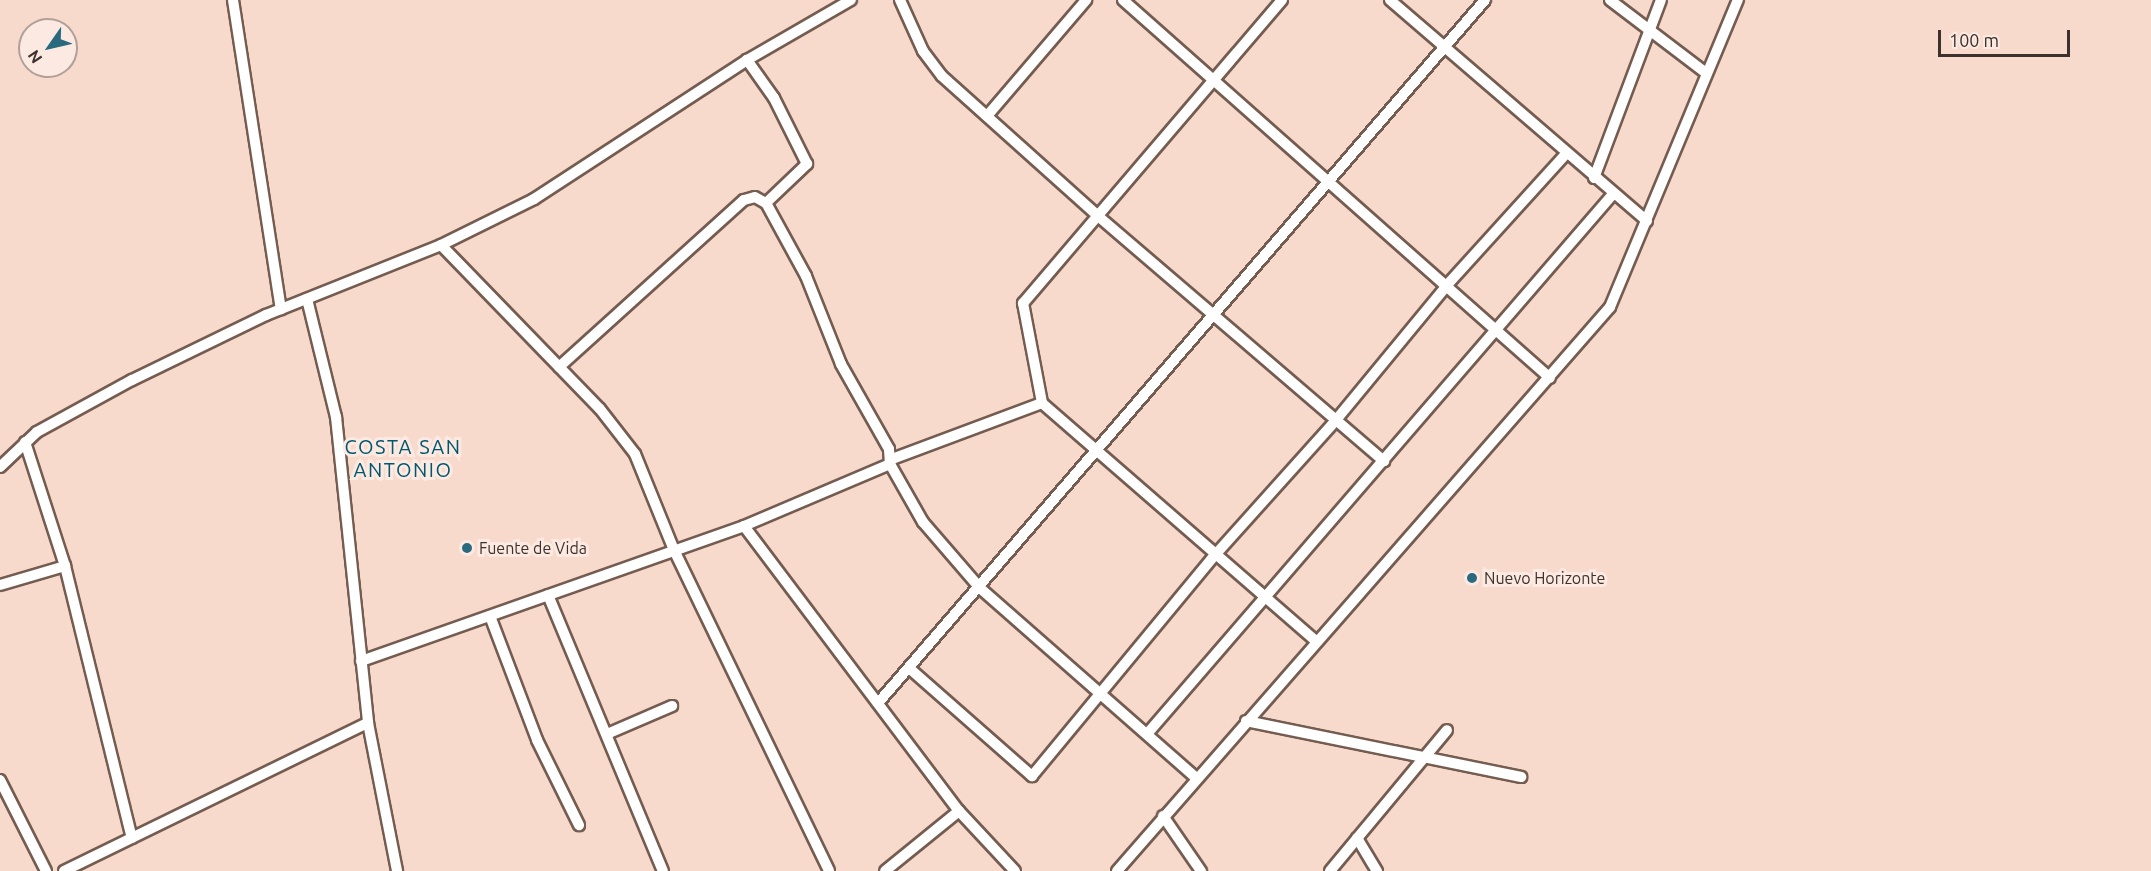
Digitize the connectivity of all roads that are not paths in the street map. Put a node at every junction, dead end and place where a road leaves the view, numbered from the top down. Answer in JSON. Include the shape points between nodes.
{"nodes":[{"id":1,"x":233,"y":0,"type":"edge"},
{"id":2,"x":851,"y":0,"type":"edge"},
{"id":3,"x":900,"y":0,"type":"edge"},
{"id":4,"x":1086,"y":0,"type":"edge"},
{"id":5,"x":1123,"y":0,"type":"edge"},
{"id":6,"x":1282,"y":0,"type":"edge"},
{"id":7,"x":1390,"y":0,"type":"edge"},
{"id":8,"x":1485,"y":0,"type":"edge"},
{"id":9,"x":1610,"y":0,"type":"edge"},
{"id":10,"x":1661,"y":0,"type":"edge"},
{"id":11,"x":1738,"y":0,"type":"edge"},
{"id":12,"x":1650,"y":30,"type":"junction"},
{"id":13,"x":1445,"y":48,"type":"junction"},
{"id":14,"x":747,"y":60,"type":"junction"},
{"id":15,"x":1706,"y":73,"type":"junction"},
{"id":16,"x":1214,"y":79,"type":"junction"},
{"id":17,"x":987,"y":116,"type":"junction"},
{"id":18,"x":1566,"y":154,"type":"junction"},
{"id":19,"x":1594,"y":178,"type":"junction"},
{"id":20,"x":1331,"y":181,"type":"junction"},
{"id":21,"x":1612,"y":194,"type":"junction"},
{"id":22,"x":766,"y":202,"type":"junction"},
{"id":23,"x":1098,"y":216,"type":"junction"},
{"id":24,"x":1647,"y":221,"type":"junction"},
{"id":25,"x":441,"y":245,"type":"junction"},
{"id":26,"x":1448,"y":285,"type":"junction"},
{"id":27,"x":307,"y":299,"type":"junction"},
{"id":28,"x":281,"y":309,"type":"junction"},
{"id":29,"x":1214,"y":316,"type":"junction"},
{"id":30,"x":1498,"y":329,"type":"junction"},
{"id":31,"x":559,"y":367,"type":"junction"},
{"id":32,"x":1550,"y":378,"type":"junction"},
{"id":33,"x":1042,"y":403,"type":"junction"},
{"id":34,"x":1336,"y":420,"type":"junction"},
{"id":35,"x":25,"y":442,"type":"junction"},
{"id":36,"x":1098,"y":451,"type":"junction"},
{"id":37,"x":1384,"y":461,"type":"junction"},
{"id":38,"x":891,"y":462,"type":"junction"},
{"id":39,"x":0,"y":467,"type":"edge"},
{"id":40,"x":744,"y":526,"type":"junction"},
{"id":41,"x":675,"y":550,"type":"junction"},
{"id":42,"x":1215,"y":555,"type":"junction"},
{"id":43,"x":65,"y":566,"type":"junction"},
{"id":44,"x":0,"y":585,"type":"edge"},
{"id":45,"x":980,"y":588,"type":"junction"},
{"id":46,"x":548,"y":595,"type":"junction"},
{"id":47,"x":1264,"y":598,"type":"junction"},
{"id":48,"x":490,"y":616,"type":"junction"},
{"id":49,"x":1317,"y":642,"type":"junction"},
{"id":50,"x":361,"y":661,"type":"junction"},
{"id":51,"x":909,"y":668,"type":"junction"},
{"id":52,"x":1099,"y":692,"type":"junction"},
{"id":53,"x":878,"y":704,"type":"junction"},
{"id":54,"x":672,"y":706,"type":"dead end"},
{"id":55,"x":1246,"y":721,"type":"junction"},
{"id":56,"x":368,"y":723,"type":"junction"},
{"id":57,"x":1447,"y":730,"type":"dead end"},
{"id":58,"x":1147,"y":734,"type":"junction"},
{"id":59,"x":607,"y":735,"type":"junction"},
{"id":60,"x":1423,"y":759,"type":"junction"},
{"id":61,"x":1521,"y":777,"type":"dead end"},
{"id":62,"x":1196,"y":778,"type":"junction"},
{"id":63,"x":0,"y":780,"type":"edge"},
{"id":64,"x":959,"y":811,"type":"junction"},
{"id":65,"x":1163,"y":816,"type":"junction"},
{"id":66,"x":579,"y":825,"type":"dead end"},
{"id":67,"x":132,"y":838,"type":"junction"},
{"id":68,"x":1357,"y":838,"type":"junction"},
{"id":69,"x":46,"y":871,"type":"edge"},
{"id":70,"x":64,"y":871,"type":"edge"},
{"id":71,"x":397,"y":871,"type":"edge"},
{"id":72,"x":663,"y":871,"type":"edge"},
{"id":73,"x":829,"y":871,"type":"edge"},
{"id":74,"x":885,"y":871,"type":"edge"},
{"id":75,"x":1015,"y":871,"type":"edge"},
{"id":76,"x":1117,"y":871,"type":"edge"},
{"id":77,"x":1202,"y":871,"type":"edge"},
{"id":78,"x":1330,"y":871,"type":"edge"},
{"id":79,"x":1377,"y":871,"type":"edge"}],
"edges":[{"from":1,"to":28,"type":"street"},
{"from":2,"to":14,"type":"street"},
{"from":3,"to":17,"type":"street","via":[[923,51],[942,76]]},
{"from":4,"to":17,"type":"street"},
{"from":5,"to":16,"type":"street"},
{"from":6,"to":16,"type":"street"},
{"from":7,"to":13,"type":"street"},
{"from":8,"to":13,"type":"street"},
{"from":9,"to":12,"type":"street"},
{"from":10,"to":12,"type":"street"},
{"from":11,"to":15,"type":"street"},
{"from":12,"to":15,"type":"street"},
{"from":12,"to":19,"type":"street"},
{"from":13,"to":18,"type":"street"},
{"from":13,"to":20,"type":"street"},
{"from":14,"to":22,"type":"street","via":[[774,98],[807,164]]},
{"from":14,"to":25,"type":"street","via":[[534,200]]},
{"from":15,"to":24,"type":"street"},
{"from":16,"to":20,"type":"street"},
{"from":16,"to":23,"type":"street"},
{"from":17,"to":23,"type":"street"},
{"from":18,"to":19,"type":"street"},
{"from":18,"to":26,"type":"street"},
{"from":19,"to":21,"type":"street"},
{"from":20,"to":26,"type":"street"},
{"from":20,"to":29,"type":"street"},
{"from":21,"to":24,"type":"street"},
{"from":21,"to":30,"type":"street"},
{"from":22,"to":31,"type":"street","via":[[755,197],[744,200]]},
{"from":22,"to":38,"type":"street","via":[[806,276],[841,364]]},
{"from":23,"to":29,"type":"street"},
{"from":23,"to":33,"type":"street","via":[[1023,303]]},
{"from":24,"to":32,"type":"street","via":[[1610,307]]},
{"from":25,"to":27,"type":"street"},
{"from":25,"to":31,"type":"street"},
{"from":26,"to":30,"type":"street"},
{"from":26,"to":34,"type":"street"},
{"from":27,"to":28,"type":"street"},
{"from":27,"to":50,"type":"street","via":[[336,417]]},
{"from":28,"to":35,"type":"street","via":[[132,380]]},
{"from":29,"to":34,"type":"street"},
{"from":29,"to":36,"type":"street"},
{"from":30,"to":32,"type":"street"},
{"from":30,"to":37,"type":"street"},
{"from":31,"to":41,"type":"street","via":[[635,454]]},
{"from":32,"to":49,"type":"street"},
{"from":33,"to":36,"type":"street"},
{"from":33,"to":38,"type":"street"},
{"from":34,"to":37,"type":"street"},
{"from":34,"to":42,"type":"street"},
{"from":35,"to":39,"type":"street"},
{"from":35,"to":43,"type":"street"},
{"from":36,"to":42,"type":"street"},
{"from":36,"to":45,"type":"street"},
{"from":37,"to":47,"type":"street"},
{"from":38,"to":40,"type":"street"},
{"from":38,"to":45,"type":"street","via":[[923,522]]},
{"from":40,"to":41,"type":"street"},
{"from":40,"to":53,"type":"street"},
{"from":41,"to":46,"type":"street"},
{"from":41,"to":73,"type":"street"},
{"from":42,"to":47,"type":"street"},
{"from":42,"to":52,"type":"street"},
{"from":43,"to":44,"type":"street"},
{"from":43,"to":67,"type":"street"},
{"from":45,"to":51,"type":"street"},
{"from":45,"to":52,"type":"street"},
{"from":46,"to":48,"type":"street"},
{"from":46,"to":59,"type":"street"},
{"from":47,"to":49,"type":"street"},
{"from":47,"to":58,"type":"street"},
{"from":48,"to":50,"type":"street"},
{"from":48,"to":66,"type":"street","via":[[537,740]]},
{"from":49,"to":55,"type":"street"},
{"from":50,"to":56,"type":"street"},
{"from":51,"to":52,"type":"street","via":[[1032,776]]},
{"from":51,"to":53,"type":"street"},
{"from":52,"to":58,"type":"street"},
{"from":53,"to":64,"type":"street"},
{"from":54,"to":59,"type":"street"},
{"from":55,"to":60,"type":"street"},
{"from":55,"to":62,"type":"street"},
{"from":56,"to":67,"type":"street"},
{"from":56,"to":71,"type":"street"},
{"from":57,"to":60,"type":"street"},
{"from":58,"to":62,"type":"street"},
{"from":59,"to":72,"type":"street"},
{"from":60,"to":61,"type":"street"},
{"from":60,"to":68,"type":"street"},
{"from":62,"to":65,"type":"street"},
{"from":63,"to":69,"type":"street"},
{"from":64,"to":74,"type":"street"},
{"from":64,"to":75,"type":"street"},
{"from":65,"to":76,"type":"street"},
{"from":65,"to":77,"type":"street"},
{"from":67,"to":70,"type":"street"},
{"from":68,"to":78,"type":"street"},
{"from":68,"to":79,"type":"street"}]}
